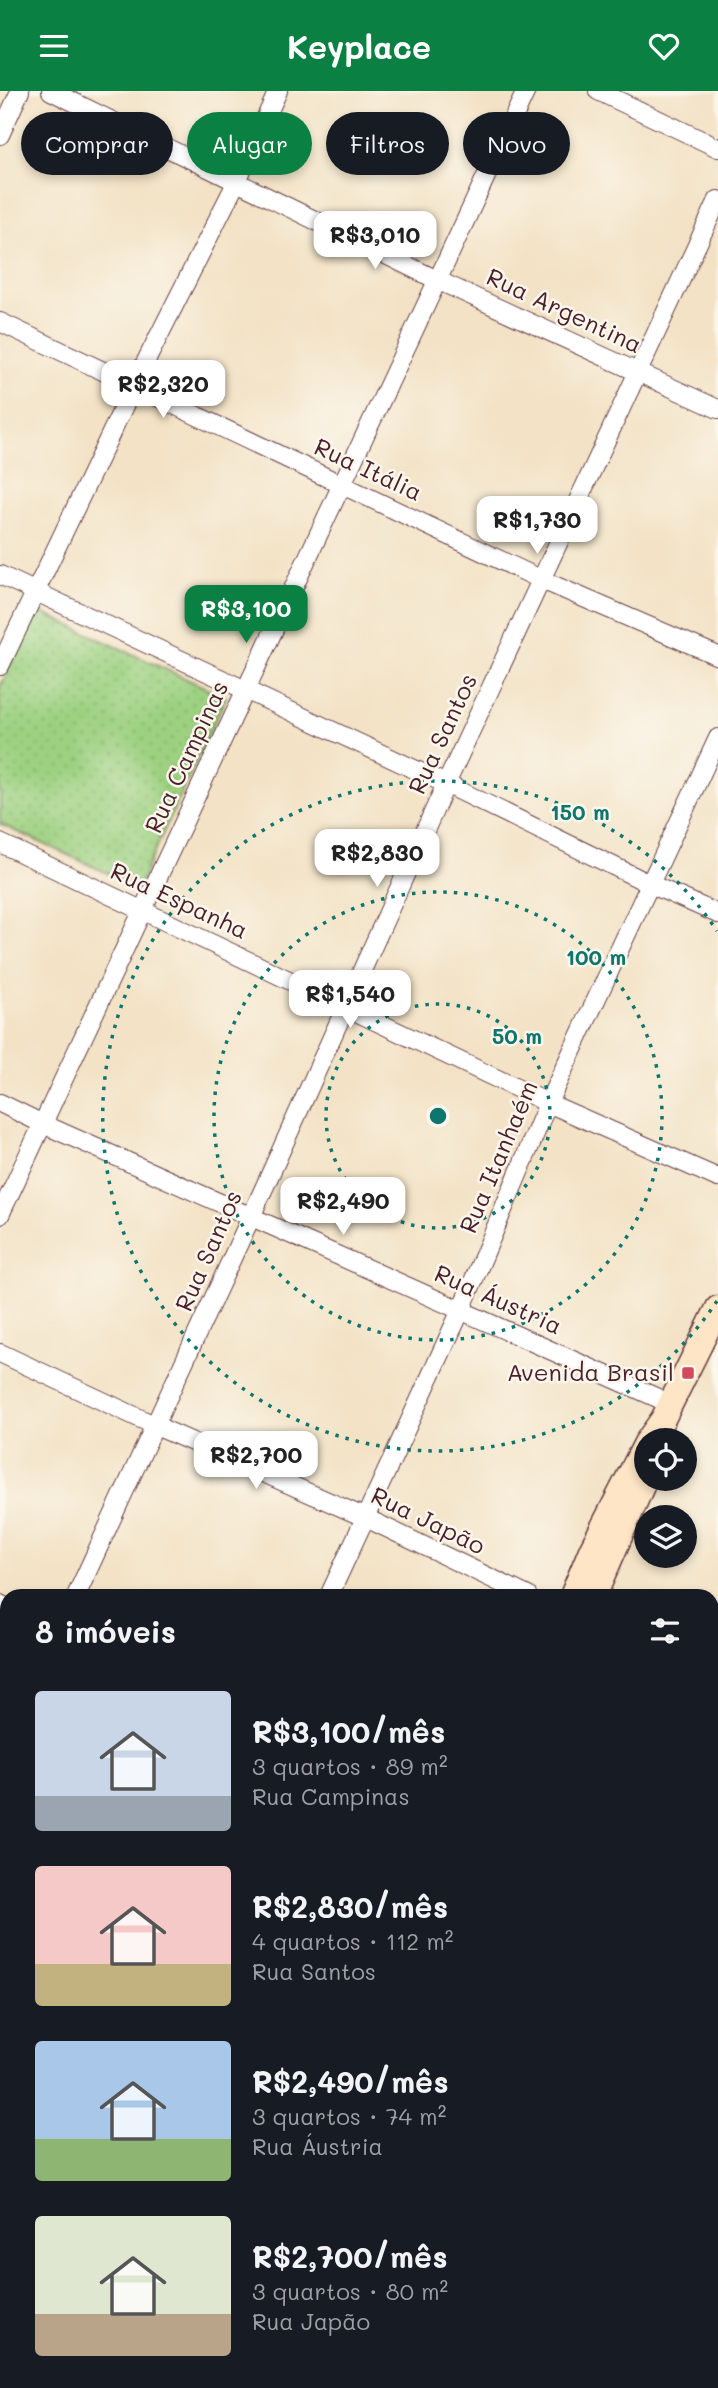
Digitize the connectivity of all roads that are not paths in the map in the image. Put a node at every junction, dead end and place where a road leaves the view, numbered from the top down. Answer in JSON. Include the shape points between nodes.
{"nodes":[{"id":1,"x":20,"y":91,"type":"edge"},
{"id":2,"x":51,"y":91,"type":"edge"},
{"id":3,"x":278,"y":91,"type":"edge"},
{"id":4,"x":526,"y":91,"type":"edge"},
{"id":5,"x":598,"y":91,"type":"edge"},
{"id":6,"x":0,"y":135,"type":"edge"},
{"id":7,"x":718,"y":148,"type":"edge"},
{"id":8,"x":237,"y":181,"type":"junction"},
{"id":9,"x":718,"y":200,"type":"edge"},
{"id":10,"x":437,"y":280,"type":"junction"},
{"id":11,"x":0,"y":322,"type":"edge"},
{"id":12,"x":638,"y":372,"type":"junction"},
{"id":13,"x":134,"y":385,"type":"junction"},
{"id":14,"x":718,"y":409,"type":"edge"},
{"id":15,"x":342,"y":484,"type":"junction"},
{"id":16,"x":0,"y":575,"type":"edge"},
{"id":17,"x":542,"y":580,"type":"junction"},
{"id":18,"x":34,"y":591,"type":"junction"},
{"id":19,"x":718,"y":656,"type":"edge"},
{"id":20,"x":0,"y":666,"type":"edge"},
{"id":21,"x":245,"y":691,"type":"junction"},
{"id":22,"x":718,"y":738,"type":"edge"},
{"id":23,"x":446,"y":784,"type":"junction"},
{"id":24,"x":0,"y":843,"type":"edge"},
{"id":25,"x":650,"y":884,"type":"junction"},
{"id":26,"x":142,"y":911,"type":"junction"},
{"id":27,"x":718,"y":913,"type":"edge"},
{"id":28,"x":345,"y":1006,"type":"junction"},
{"id":29,"x":0,"y":1103,"type":"edge"},
{"id":30,"x":548,"y":1103,"type":"junction"},
{"id":31,"x":43,"y":1124,"type":"junction"},
{"id":32,"x":718,"y":1178,"type":"edge"},
{"id":33,"x":0,"y":1215,"type":"edge"},
{"id":34,"x":251,"y":1217,"type":"junction"},
{"id":35,"x":718,"y":1308,"type":"edge"},
{"id":36,"x":461,"y":1310,"type":"junction"},
{"id":37,"x":0,"y":1353,"type":"edge"},
{"id":38,"x":665,"y":1421,"type":"edge"},
{"id":39,"x":156,"y":1426,"type":"junction"},
{"id":40,"x":634,"y":1473,"type":"edge"},
{"id":41,"x":638,"y":1491,"type":"edge"},
{"id":42,"x":366,"y":1518,"type":"junction"},
{"id":43,"x":601,"y":1554,"type":"junction"},
{"id":44,"x":79,"y":1589,"type":"edge"},
{"id":45,"x":332,"y":1589,"type":"edge"},
{"id":46,"x":513,"y":1589,"type":"edge"},
{"id":47,"x":568,"y":1589,"type":"edge"},
{"id":48,"x":577,"y":1589,"type":"edge"},
{"id":49,"x":595,"y":1589,"type":"edge"},
{"id":50,"x":601,"y":1589,"type":"edge"}],
"edges":[{"from":1,"to":6,"type":"street"},
{"from":2,"to":8,"type":"street","name":"Rua Argentina"},
{"from":3,"to":8,"type":"street"},
{"from":4,"to":10,"type":"street","name":"Rua Campinas"},
{"from":5,"to":7,"type":"street"},
{"from":8,"to":10,"type":"street","name":"Rua Argentina"},
{"from":8,"to":13,"type":"street"},
{"from":9,"to":12,"type":"street","name":"Rua Santos"},
{"from":10,"to":12,"type":"street","name":"Rua Argentina"},
{"from":10,"to":15,"type":"street","name":"Rua Campinas"},
{"from":11,"to":13,"type":"street","name":"Rua Itália"},
{"from":12,"to":14,"type":"street","name":"Rua Argentina"},
{"from":12,"to":17,"type":"street","name":"Rua Santos"},
{"from":13,"to":15,"type":"street","name":"Rua Itália"},
{"from":13,"to":18,"type":"street"},
{"from":15,"to":17,"type":"street","name":"Rua Itália"},
{"from":15,"to":21,"type":"street","name":"Rua Campinas"},
{"from":16,"to":18,"type":"street"},
{"from":17,"to":19,"type":"street","name":"Rua Itália"},
{"from":17,"to":23,"type":"street","name":"Rua Santos"},
{"from":18,"to":20,"type":"street"},
{"from":18,"to":21,"type":"street"},
{"from":21,"to":23,"type":"street"},
{"from":21,"to":26,"type":"street","name":"Rua Campinas"},
{"from":22,"to":25,"type":"street","name":"Rua Itanhaém"},
{"from":23,"to":25,"type":"street"},
{"from":23,"to":28,"type":"street","name":"Rua Santos"},
{"from":24,"to":26,"type":"street","name":"Rua Espanha"},
{"from":25,"to":27,"type":"street"},
{"from":25,"to":30,"type":"street","name":"Rua Itanhaém"},
{"from":26,"to":28,"type":"street","name":"Rua Espanha"},
{"from":26,"to":31,"type":"street","name":"Rua Campinas"},
{"from":28,"to":30,"type":"street","name":"Rua Espanha"},
{"from":28,"to":34,"type":"street","name":"Rua Santos"},
{"from":29,"to":31,"type":"street","name":"Rua Áustria"},
{"from":30,"to":32,"type":"street","name":"Rua Espanha"},
{"from":30,"to":36,"type":"street","name":"Rua Itanhaém"},
{"from":31,"to":33,"type":"street","name":"Rua Campinas"},
{"from":31,"to":34,"type":"street","name":"Rua Áustria"},
{"from":34,"to":36,"type":"street","name":"Rua Áustria"},
{"from":34,"to":39,"type":"street","name":"Rua Santos"},
{"from":35,"to":38,"type":"main road"},
{"from":36,"to":38,"type":"street","name":"Rua Áustria"},
{"from":36,"to":42,"type":"street","name":"Rua Itanhaém"},
{"from":37,"to":39,"type":"street","name":"Rua Japão"},
{"from":39,"to":42,"type":"street","name":"Rua Japão"},
{"from":39,"to":44,"type":"street","name":"Rua Santos"},
{"from":40,"to":43,"type":"main road"},
{"from":41,"to":43,"type":"main road"},
{"from":42,"to":45,"type":"street","name":"Rua Itanhaém"},
{"from":42,"to":46,"type":"street","name":"Rua Japão"},
{"from":43,"to":47,"type":"main road"},
{"from":43,"to":48,"type":"main road"},
{"from":43,"to":49,"type":"main road"},
{"from":43,"to":50,"type":"main road"}]}
